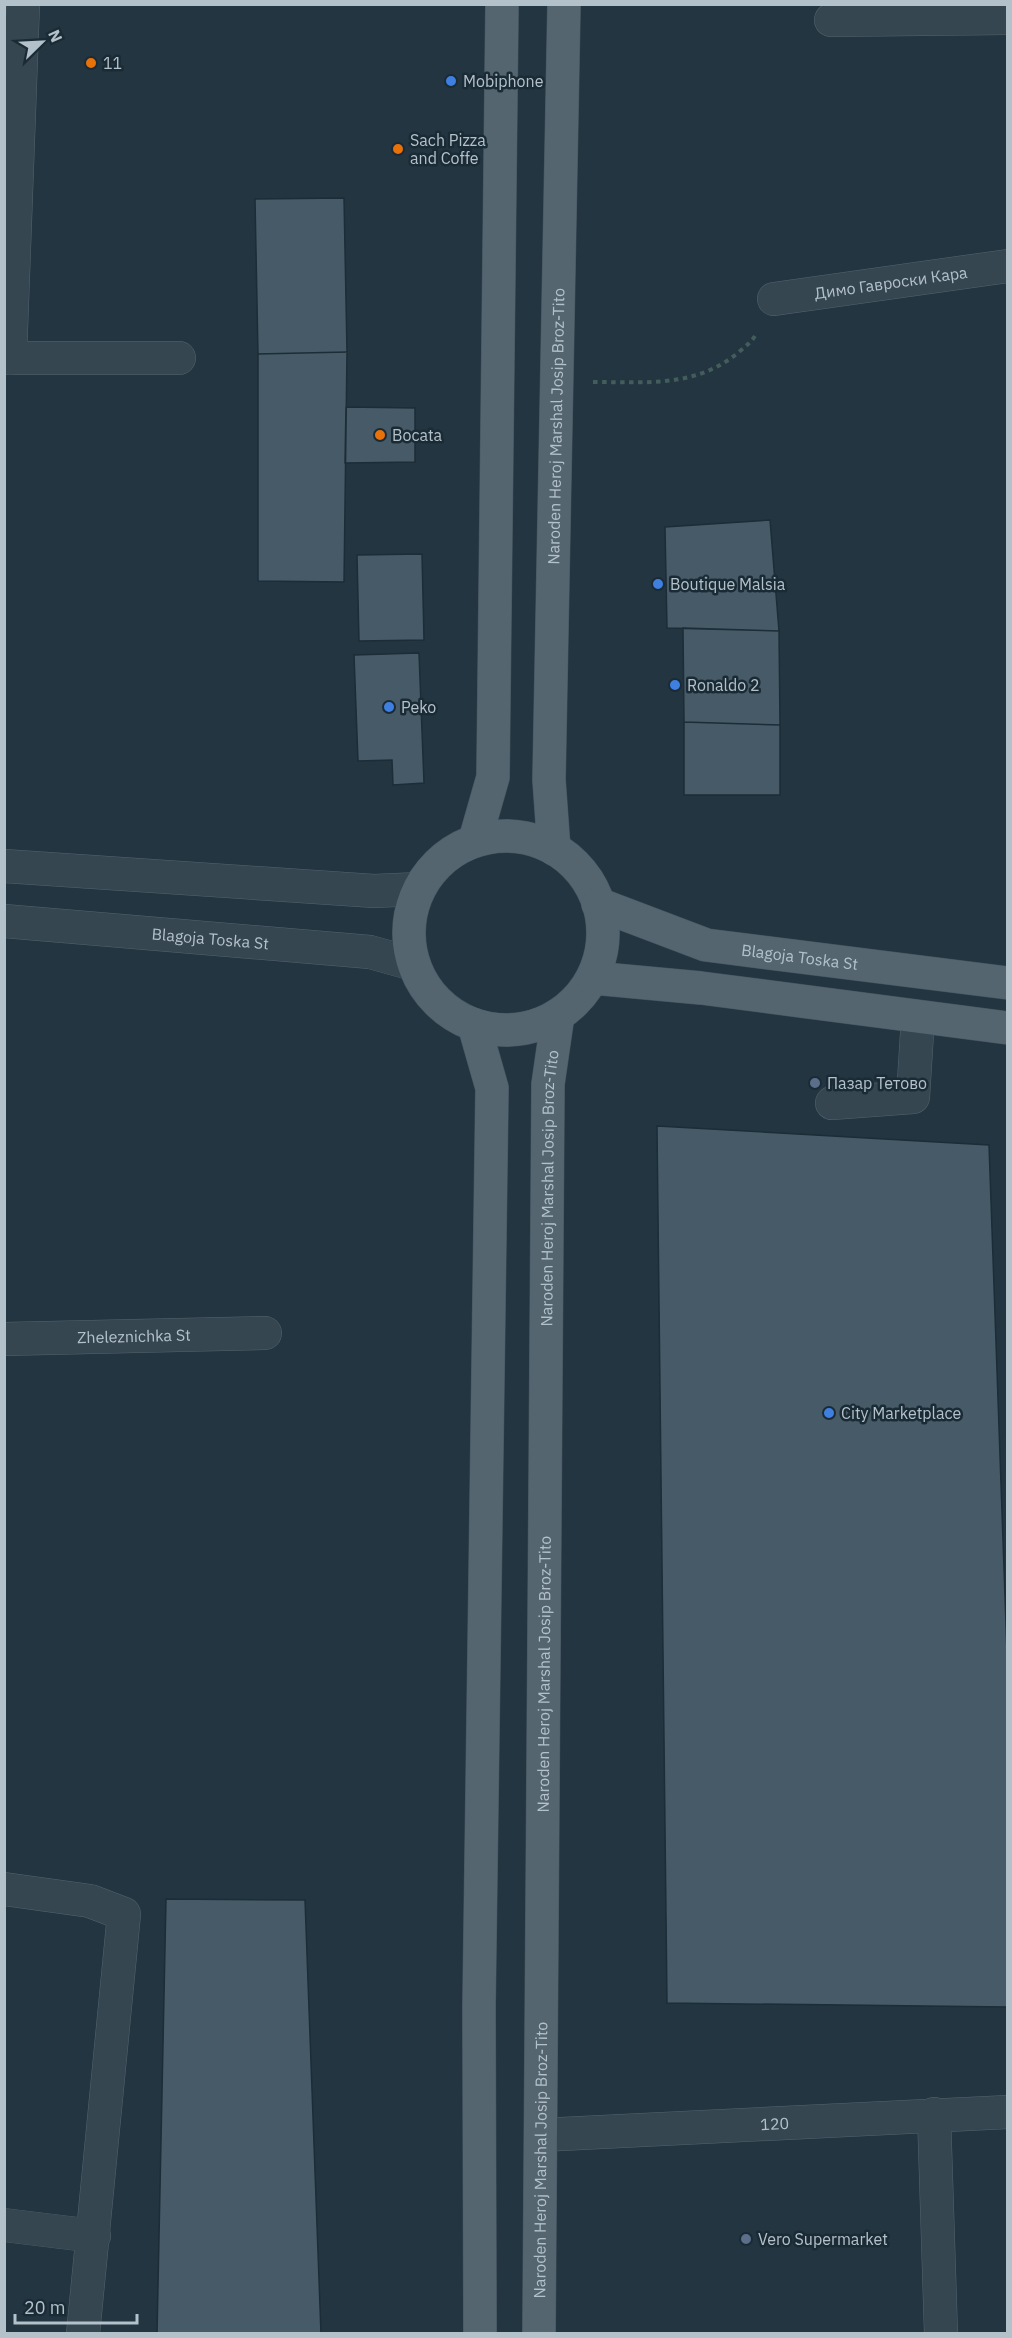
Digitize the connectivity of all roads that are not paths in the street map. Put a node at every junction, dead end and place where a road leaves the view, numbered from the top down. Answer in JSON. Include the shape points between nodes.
{"nodes":[{"id":1,"x":23,"y":4,"type":"edge"},
{"id":2,"x":502,"y":4,"type":"edge"},
{"id":3,"x":564,"y":4,"type":"edge"},
{"id":4,"x":1008,"y":18,"type":"edge"},
{"id":5,"x":831,"y":20,"type":"dead end"},
{"id":6,"x":1008,"y":266,"type":"edge"},
{"id":7,"x":774,"y":299,"type":"road end"},
{"id":8,"x":7,"y":358,"type":"edge"},
{"id":9,"x":179,"y":358,"type":"dead end"},
{"id":10,"x":475,"y":840,"type":"junction"},
{"id":11,"x":554,"y":849,"type":"junction"},
{"id":12,"x":4,"y":866,"type":"edge"},
{"id":13,"x":419,"y":889,"type":"junction"},
{"id":14,"x":598,"y":904,"type":"junction"},
{"id":15,"x":4,"y":921,"type":"edge"},
{"id":16,"x":413,"y":964,"type":"junction"},
{"id":17,"x":593,"y":978,"type":"junction"},
{"id":18,"x":1008,"y":983,"type":"edge"},
{"id":19,"x":558,"y":1015,"type":"junction"},
{"id":20,"x":918,"y":1017,"type":"junction"},
{"id":21,"x":474,"y":1025,"type":"junction"},
{"id":22,"x":1008,"y":1028,"type":"edge"},
{"id":23,"x":832,"y":1103,"type":"dead end"},
{"id":24,"x":265,"y":1333,"type":"dead end"},
{"id":25,"x":4,"y":1339,"type":"edge"},
{"id":26,"x":4,"y":1889,"type":"edge"},
{"id":27,"x":1008,"y":2112,"type":"edge"},
{"id":28,"x":934,"y":2114,"type":"junction"},
{"id":29,"x":541,"y":2135,"type":"junction"},
{"id":30,"x":4,"y":2225,"type":"edge"},
{"id":31,"x":94,"y":2236,"type":"junction"},
{"id":32,"x":83,"y":2334,"type":"edge"},
{"id":33,"x":480,"y":2334,"type":"edge"},
{"id":34,"x":539,"y":2334,"type":"edge"},
{"id":35,"x":941,"y":2334,"type":"edge"}],
"edges":[{"from":1,"to":8,"type":"street"},
{"from":2,"to":10,"type":"main road","via":[[493,777]]},
{"from":3,"to":11,"type":"main road","name":"Naroden Heroj Marshal Josip Broz-Tito","via":[[549,780]]},
{"from":4,"to":5,"type":"street"},
{"from":6,"to":7,"type":"street","name":"Димо Гавроски Кара"},
{"from":8,"to":9,"type":"street"},
{"from":10,"to":11,"type":"main road","via":[[516,836]]},
{"from":10,"to":13,"type":"main road","via":[[442,860]]},
{"from":11,"to":14,"type":"main road","via":[[573,863]]},
{"from":12,"to":13,"type":"street","via":[[374,891]]},
{"from":13,"to":16,"type":"main road","via":[[409,926]]},
{"from":14,"to":17,"type":"main road","via":[[603,941]]},
{"from":14,"to":18,"type":"main road","name":"Blagoja Toska St","via":[[706,945]]},
{"from":15,"to":16,"type":"street","name":"Blagoja Toska St","via":[[370,952]]},
{"from":16,"to":21,"type":"main road","via":[[437,1001]]},
{"from":17,"to":19,"type":"main road","via":[[584,992]]},
{"from":17,"to":20,"type":"main road"},
{"from":19,"to":21,"type":"main road","via":[[518,1030]]},
{"from":19,"to":29,"type":"main road","name":"Naroden Heroj Marshal Josip Broz-Tito","via":[[548,1084]]},
{"from":20,"to":22,"type":"main road"},
{"from":20,"to":23,"type":"street","via":[[913,1097]]},
{"from":21,"to":33,"type":"main road","via":[[492,1088],[479,2007]]},
{"from":24,"to":25,"type":"street","name":"Zheleznichka St"},
{"from":26,"to":31,"type":"street","via":[[90,1901],[124,1914]]},
{"from":27,"to":28,"type":"street","name":"120"},
{"from":28,"to":29,"type":"street","name":"120"},
{"from":28,"to":35,"type":"street"},
{"from":29,"to":34,"type":"main road","name":"Naroden Heroj Marshal Josip Broz-Tito"},
{"from":30,"to":31,"type":"street"},
{"from":31,"to":32,"type":"street"}]}
